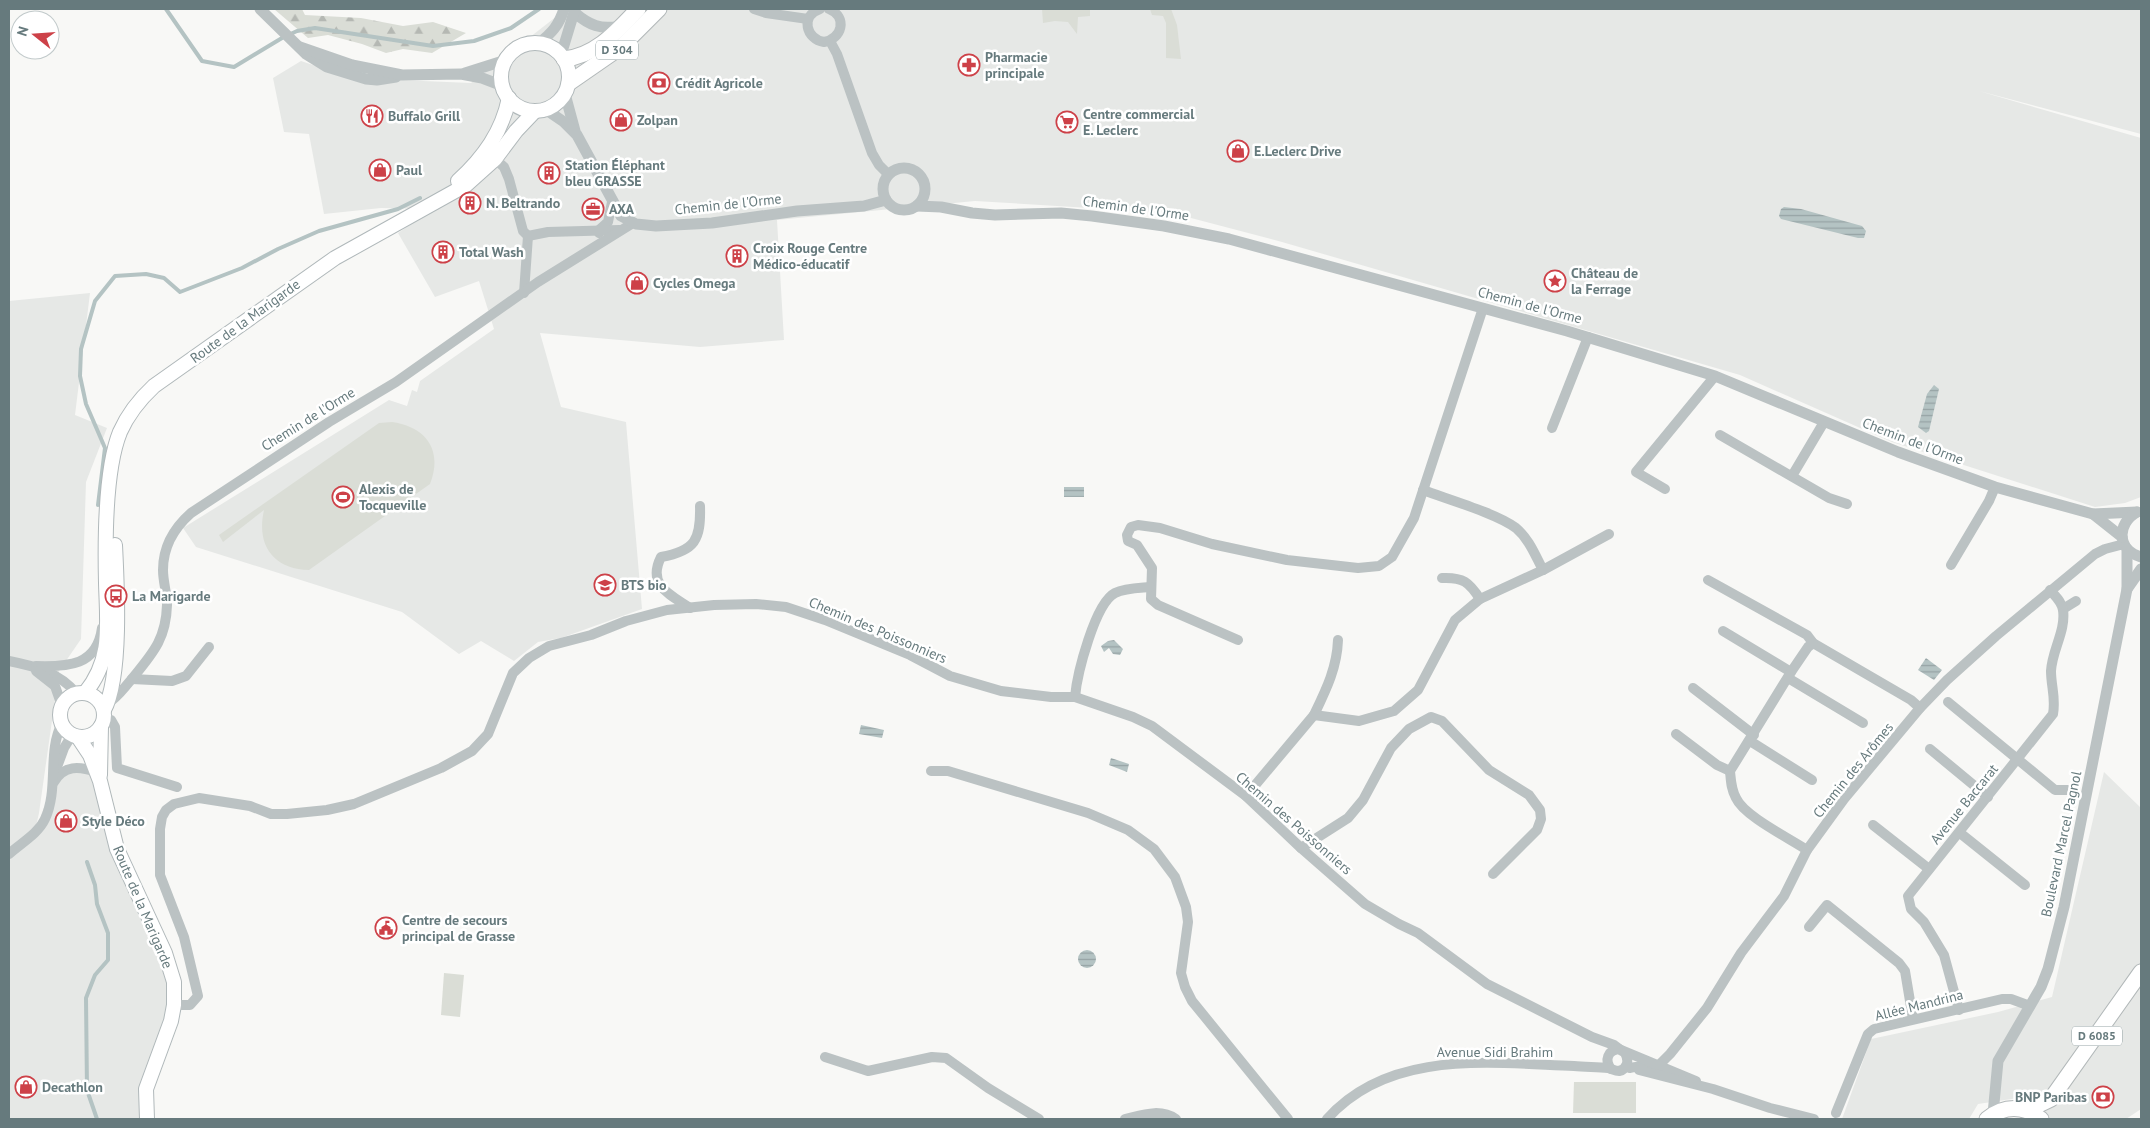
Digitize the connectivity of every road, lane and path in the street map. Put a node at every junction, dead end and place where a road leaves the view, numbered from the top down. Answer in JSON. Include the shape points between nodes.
{"nodes":[{"id":1,"x":260,"y":9,"type":"edge"},
{"id":2,"x":638,"y":9,"type":"edge"},
{"id":3,"x":659,"y":9,"type":"edge"},
{"id":4,"x":754,"y":9,"type":"edge"},
{"id":5,"x":820,"y":9,"type":"edge"},
{"id":6,"x":829,"y":9,"type":"edge"},
{"id":7,"x":571,"y":10,"type":"edge"},
{"id":8,"x":808,"y":19,"type":"junction"},
{"id":9,"x":619,"y":26,"type":"junction"},
{"id":10,"x":830,"y":41,"type":"junction"},
{"id":11,"x":539,"y":43,"type":"junction"},
{"id":12,"x":562,"y":57,"type":"junction"},
{"id":13,"x":506,"y":60,"type":"junction"},
{"id":14,"x":461,"y":74,"type":"junction"},
{"id":15,"x":567,"y":88,"type":"junction"},
{"id":16,"x":506,"y":92,"type":"junction"},
{"id":17,"x":540,"y":110,"type":"junction"},
{"id":18,"x":577,"y":135,"type":"junction"},
{"id":19,"x":495,"y":158,"type":"junction"},
{"id":20,"x":888,"y":174,"type":"junction"},
{"id":21,"x":925,"y":193,"type":"junction"},
{"id":22,"x":886,"y":200,"type":"junction"},
{"id":23,"x":612,"y":202,"type":"junction"},
{"id":24,"x":917,"y":206,"type":"junction"},
{"id":25,"x":940,"y":207,"type":"junction"},
{"id":26,"x":425,"y":209,"type":"junction"},
{"id":27,"x":629,"y":226,"type":"junction"},
{"id":28,"x":598,"y":231,"type":"junction"},
{"id":29,"x":528,"y":236,"type":"junction"},
{"id":30,"x":604,"y":242,"type":"junction"},
{"id":31,"x":524,"y":293,"type":"junction"},
{"id":32,"x":1483,"y":308,"type":"junction"},
{"id":33,"x":1588,"y":337,"type":"junction"},
{"id":34,"x":1715,"y":376,"type":"junction"},
{"id":35,"x":1824,"y":422,"type":"junction"},
{"id":36,"x":1552,"y":428,"type":"dead end"},
{"id":37,"x":1720,"y":435,"type":"dead end"},
{"id":38,"x":111,"y":474,"type":"junction"},
{"id":39,"x":1792,"y":476,"type":"junction"},
{"id":40,"x":1995,"y":487,"type":"junction"},
{"id":41,"x":1665,"y":489,"type":"dead end"},
{"id":42,"x":1423,"y":490,"type":"junction"},
{"id":43,"x":1847,"y":504,"type":"dead end"},
{"id":44,"x":700,"y":506,"type":"dead end"},
{"id":45,"x":2139,"y":512,"type":"edge"},
{"id":46,"x":2093,"y":514,"type":"junction"},
{"id":47,"x":1609,"y":534,"type":"dead end"},
{"id":48,"x":2124,"y":543,"type":"junction"},
{"id":49,"x":2141,"y":557,"type":"edge"},
{"id":50,"x":1950,"y":565,"type":"dead end"},
{"id":51,"x":1543,"y":570,"type":"junction"},
{"id":52,"x":2141,"y":570,"type":"edge"},
{"id":53,"x":1442,"y":578,"type":"dead end"},
{"id":54,"x":1708,"y":580,"type":"dead end"},
{"id":55,"x":106,"y":582,"type":"junction"},
{"id":56,"x":1150,"y":587,"type":"junction"},
{"id":57,"x":2127,"y":589,"type":"junction"},
{"id":58,"x":2050,"y":590,"type":"junction"},
{"id":59,"x":1480,"y":598,"type":"junction"},
{"id":60,"x":2076,"y":601,"type":"dead end"},
{"id":61,"x":690,"y":608,"type":"junction"},
{"id":62,"x":2063,"y":609,"type":"junction"},
{"id":63,"x":1723,"y":631,"type":"dead end"},
{"id":64,"x":1238,"y":640,"type":"dead end"},
{"id":65,"x":1338,"y":640,"type":"dead end"},
{"id":66,"x":1813,"y":643,"type":"junction"},
{"id":67,"x":209,"y":647,"type":"dead end"},
{"id":68,"x":9,"y":661,"type":"edge"},
{"id":69,"x":24,"y":664,"type":"junction"},
{"id":70,"x":36,"y":666,"type":"junction"},
{"id":71,"x":1790,"y":675,"type":"junction"},
{"id":72,"x":132,"y":679,"type":"junction"},
{"id":73,"x":1693,"y":688,"type":"dead end"},
{"id":74,"x":81,"y":693,"type":"junction"},
{"id":75,"x":1075,"y":697,"type":"junction"},
{"id":76,"x":1948,"y":702,"type":"dead end"},
{"id":77,"x":62,"y":706,"type":"junction"},
{"id":78,"x":1920,"y":708,"type":"junction"},
{"id":79,"x":104,"y":715,"type":"junction"},
{"id":80,"x":1314,"y":716,"type":"junction"},
{"id":81,"x":62,"y":723,"type":"junction"},
{"id":82,"x":1863,"y":723,"type":"dead end"},
{"id":83,"x":1676,"y":734,"type":"dead end"},
{"id":84,"x":75,"y":736,"type":"junction"},
{"id":85,"x":1752,"y":738,"type":"junction"},
{"id":86,"x":1930,"y":749,"type":"dead end"},
{"id":87,"x":2019,"y":758,"type":"junction"},
{"id":88,"x":1730,"y":771,"type":"junction"},
{"id":89,"x":932,"y":772,"type":"dead end"},
{"id":90,"x":98,"y":776,"type":"junction"},
{"id":91,"x":1812,"y":780,"type":"dead end"},
{"id":92,"x":52,"y":787,"type":"junction"},
{"id":93,"x":177,"y":787,"type":"dead end"},
{"id":94,"x":2068,"y":790,"type":"dead end"},
{"id":95,"x":1246,"y":796,"type":"junction"},
{"id":96,"x":1988,"y":797,"type":"junction"},
{"id":97,"x":1873,"y":825,"type":"dead end"},
{"id":98,"x":1960,"y":833,"type":"junction"},
{"id":99,"x":1301,"y":848,"type":"junction"},
{"id":100,"x":1807,"y":850,"type":"junction"},
{"id":101,"x":9,"y":854,"type":"edge"},
{"id":102,"x":1929,"y":870,"type":"junction"},
{"id":103,"x":1493,"y":874,"type":"dead end"},
{"id":104,"x":2025,"y":885,"type":"dead end"},
{"id":105,"x":1808,"y":927,"type":"dead end"},
{"id":106,"x":2141,"y":972,"type":"edge"},
{"id":107,"x":174,"y":1005,"type":"junction"},
{"id":108,"x":2030,"y":1006,"type":"junction"},
{"id":109,"x":1959,"y":1010,"type":"junction"},
{"id":110,"x":1913,"y":1019,"type":"junction"},
{"id":111,"x":1592,"y":1037,"type":"junction"},
{"id":112,"x":1624,"y":1052,"type":"junction"},
{"id":113,"x":825,"y":1057,"type":"dead end"},
{"id":114,"x":1608,"y":1061,"type":"junction"},
{"id":115,"x":1659,"y":1065,"type":"junction"},
{"id":116,"x":1628,"y":1068,"type":"junction"},
{"id":117,"x":1713,"y":1089,"type":"junction"},
{"id":118,"x":1996,"y":1093,"type":"junction"},
{"id":119,"x":2051,"y":1099,"type":"junction"},
{"id":120,"x":2012,"y":1108,"type":"junction"},
{"id":121,"x":2028,"y":1110,"type":"junction"},
{"id":122,"x":1836,"y":1113,"type":"dead end"},
{"id":123,"x":1990,"y":1117,"type":"edge"},
{"id":124,"x":147,"y":1119,"type":"edge"},
{"id":125,"x":1039,"y":1119,"type":"edge"},
{"id":126,"x":1125,"y":1119,"type":"edge"},
{"id":127,"x":1176,"y":1119,"type":"edge"},
{"id":128,"x":1288,"y":1119,"type":"edge"},
{"id":129,"x":1327,"y":1119,"type":"edge"},
{"id":130,"x":1814,"y":1119,"type":"edge"},
{"id":131,"x":2041,"y":1119,"type":"edge"},
{"id":132,"x":2049,"y":1119,"type":"edge"}],
"edges":[{"from":1,"to":14,"type":"street","via":[[314,60],[352,76],[377,80],[402,75]]},
{"from":2,"to":9,"type":"main road","number":"D 304"},
{"from":3,"to":15,"type":"main road","number":"D 304","via":[[621,46]]},
{"from":4,"to":8,"type":"street"},
{"from":5,"to":8,"type":"street"},
{"from":6,"to":10,"type":"street","via":[[838,14],[842,24],[839,34]]},
{"from":7,"to":9,"type":"street","via":[[597,27]]},
{"from":7,"to":11,"type":"street"},
{"from":7,"to":12,"type":"street"},
{"from":8,"to":10,"type":"street","via":[[807,28],[813,38]]},
{"from":9,"to":12,"type":"main road","number":"D 304","via":[[603,44],[587,54]]},
{"from":10,"to":20,"type":"street","via":[[872,153]]},
{"from":11,"to":12,"type":"main road","via":[[554,49]]},
{"from":11,"to":13,"type":"main road","via":[[524,45]]},
{"from":12,"to":15,"type":"main road","via":[[568,66]]},
{"from":13,"to":14,"type":"street"},
{"from":13,"to":16,"type":"main road","via":[[502,77]]},
{"from":14,"to":16,"type":"street","via":[[482,78]]},
{"from":15,"to":17,"type":"main road","via":[[553,106]]},
{"from":15,"to":18,"type":"street"},
{"from":16,"to":17,"type":"main road","via":[[520,107]]},
{"from":16,"to":26,"type":"main road","name":"Route de la Marigarde","via":[[500,129],[488,149]]},
{"from":17,"to":18,"type":"street","via":[[564,122]]},
{"from":17,"to":19,"type":"main road","name":"Route de la Marigarde","via":[[516,130]]},
{"from":18,"to":23,"type":"street"},
{"from":19,"to":26,"type":"main road","name":"Route de la Marigarde","via":[[466,185]]},
{"from":19,"to":29,"type":"street","via":[[504,167],[523,231]]},
{"from":20,"to":21,"type":"street","via":[[900,168],[914,170],[923,179]]},
{"from":20,"to":22,"type":"street","via":[[883,187]]},
{"from":21,"to":24,"type":"street"},
{"from":21,"to":25,"type":"street"},
{"from":22,"to":24,"type":"street","via":[[898,209]]},
{"from":22,"to":27,"type":"street","name":"Chemin de l'Orme","via":[[864,206],[712,223]]},
{"from":23,"to":27,"type":"street"},
{"from":23,"to":28,"type":"street","via":[[608,222]]},
{"from":24,"to":25,"type":"street","name":"Chemin de l'Orme"},
{"from":25,"to":32,"type":"street","name":"Chemin de l'Orme","via":[[980,214],[1061,213],[1194,231]]},
{"from":26,"to":38,"type":"main road","name":"Route de la Marigarde","via":[[335,258],[154,386],[125,423],[116,444]]},
{"from":27,"to":28,"type":"street"},
{"from":27,"to":30,"type":"street","name":"Chemin de l'Orme"},
{"from":28,"to":29,"type":"street","via":[[548,232]]},
{"from":28,"to":30,"type":"street"},
{"from":29,"to":31,"type":"street"},
{"from":30,"to":31,"type":"street","name":"Chemin de l'Orme"},
{"from":31,"to":72,"type":"street","name":"Chemin de l'Orme","via":[[396,382],[313,433],[178,524],[165,553],[165,624],[152,656]]},
{"from":32,"to":33,"type":"street","name":"Chemin de l'Orme"},
{"from":32,"to":42,"type":"street"},
{"from":33,"to":34,"type":"street","name":"Chemin de l'Orme"},
{"from":33,"to":36,"type":"street"},
{"from":34,"to":35,"type":"street","name":"Chemin de l'Orme"},
{"from":34,"to":41,"type":"street","via":[[1636,472]]},
{"from":35,"to":39,"type":"street"},
{"from":35,"to":40,"type":"street","name":"Chemin de l'Orme"},
{"from":37,"to":39,"type":"street"},
{"from":38,"to":55,"type":"main road","name":"Route de la Marigarde"},
{"from":38,"to":79,"type":"main road","name":"Route de la Marigarde","via":[[116,624],[113,682]]},
{"from":39,"to":43,"type":"street","via":[[1829,498]]},
{"from":40,"to":46,"type":"street","name":"Chemin de l'Orme"},
{"from":40,"to":50,"type":"street"},
{"from":42,"to":51,"type":"street","via":[[1515,528],[1529,543]]},
{"from":42,"to":56,"type":"street","via":[[1404,539],[1392,557],[1379,566],[1358,568],[1288,560],[1138,525],[1131,528],[1128,542],[1137,544],[1152,568]]},
{"from":44,"to":61,"type":"street","via":[[700,529],[692,544],[680,554],[661,557],[656,567],[656,578],[662,587]]},
{"from":45,"to":46,"type":"street","name":"Chemin de l'Orme"},
{"from":45,"to":48,"type":"street","via":[[2125,522]]},
{"from":46,"to":48,"type":"street","name":"Chemin de l'Orme"},
{"from":47,"to":51,"type":"street"},
{"from":48,"to":49,"type":"street","name":"Chemin de l'Orme"},
{"from":48,"to":57,"type":"street","name":"Boulevard Marcel Pagnol"},
{"from":48,"to":58,"type":"street","name":"Chemin des Arômes","via":[[2095,554]]},
{"from":51,"to":59,"type":"street"},
{"from":52,"to":57,"type":"street","name":"Boulevard Marcel Pagnol"},
{"from":53,"to":59,"type":"street","via":[[1455,577],[1470,584]]},
{"from":54,"to":66,"type":"street","via":[[1807,635]]},
{"from":55,"to":70,"type":"street","via":[[100,639],[94,650],[78,663]]},
{"from":55,"to":74,"type":"main road","name":"Route de la Marigarde","via":[[105,658],[99,672]]},
{"from":56,"to":64,"type":"street","via":[[1151,599],[1158,605]]},
{"from":56,"to":75,"type":"street","via":[[1115,593],[1106,601],[1085,648]]},
{"from":57,"to":108,"type":"street","name":"Boulevard Marcel Pagnol","via":[[2064,907],[2048,969]]},
{"from":58,"to":62,"type":"street"},
{"from":58,"to":78,"type":"street","name":"Chemin des Arômes","via":[[1947,680]]},
{"from":59,"to":80,"type":"street","via":[[1454,620],[1418,690],[1394,711],[1359,721]]},
{"from":60,"to":62,"type":"street"},
{"from":61,"to":75,"type":"street","name":"Chemin des Poissonniers","via":[[756,604],[786,607],[910,655],[950,676],[1001,691],[1052,698]]},
{"from":61,"to":107,"type":"street","name":"Chemin des Poissonniers","via":[[651,613],[549,646],[529,658],[514,673],[488,734],[472,751],[441,768],[354,804],[327,810],[271,814],[250,806],[199,798],[174,804],[166,810],[160,829],[160,875],[184,937],[198,996],[190,1005]]},
{"from":62,"to":87,"type":"street","name":"Avenue Baccarat","via":[[2051,670],[2056,700],[2053,714]]},
{"from":63,"to":71,"type":"street"},
{"from":65,"to":80,"type":"street","via":[[1330,682]]},
{"from":66,"to":71,"type":"street"},
{"from":66,"to":78,"type":"street"},
{"from":67,"to":72,"type":"street","via":[[186,676],[172,681]]},
{"from":68,"to":69,"type":"street"},
{"from":69,"to":70,"type":"street"},
{"from":69,"to":77,"type":"street","via":[[55,686]]},
{"from":70,"to":74,"type":"street"},
{"from":71,"to":82,"type":"street"},
{"from":71,"to":85,"type":"street"},
{"from":72,"to":79,"type":"street","name":"Chemin de l'Orme"},
{"from":73,"to":85,"type":"street"},
{"from":74,"to":77,"type":"main road","via":[[70,696]]},
{"from":74,"to":79,"type":"main road","via":[[99,700]]},
{"from":75,"to":95,"type":"street","name":"Chemin des Poissonniers","via":[[1152,726]]},
{"from":76,"to":87,"type":"street"},
{"from":77,"to":81,"type":"main road"},
{"from":78,"to":100,"type":"street","name":"Chemin des Arômes","via":[[1844,799]]},
{"from":79,"to":84,"type":"main road","via":[[91,735]]},
{"from":79,"to":90,"type":"main road","name":"Route de la Marigarde"},
{"from":79,"to":93,"type":"street","via":[[115,727],[117,768]]},
{"from":80,"to":95,"type":"street"},
{"from":81,"to":84,"type":"main road"},
{"from":81,"to":92,"type":"street","via":[[55,747]]},
{"from":83,"to":88,"type":"street"},
{"from":84,"to":90,"type":"main road","name":"Route de la Marigarde","via":[[90,755]]},
{"from":84,"to":92,"type":"street","via":[[59,761]]},
{"from":85,"to":88,"type":"street"},
{"from":85,"to":91,"type":"street"},
{"from":86,"to":96,"type":"street"},
{"from":87,"to":94,"type":"street","via":[[2055,790]]},
{"from":87,"to":96,"type":"street","name":"Avenue Baccarat"},
{"from":88,"to":100,"type":"street","via":[[1736,799],[1745,810]]},
{"from":89,"to":128,"type":"street","via":[[948,771],[1088,813],[1128,830],[1154,849],[1175,877],[1186,908],[1188,922],[1181,973],[1185,987],[1192,1001]]},
{"from":90,"to":92,"type":"street","via":[[85,768],[70,768],[58,775]]},
{"from":90,"to":107,"type":"main road","name":"Route de la Marigarde","via":[[117,849],[165,953],[174,982]]},
{"from":92,"to":101,"type":"street","via":[[45,820],[34,834]]},
{"from":95,"to":99,"type":"street","name":"Chemin des Poissonniers"},
{"from":96,"to":98,"type":"street","name":"Avenue Baccarat"},
{"from":97,"to":102,"type":"street"},
{"from":98,"to":102,"type":"street","name":"Avenue Baccarat"},
{"from":98,"to":104,"type":"street"},
{"from":99,"to":103,"type":"street","via":[[1348,818],[1363,800],[1391,748],[1409,729],[1431,717],[1442,721],[1489,770],[1529,794],[1540,810],[1537,830]]},
{"from":99,"to":111,"type":"street","name":"Chemin des Poissonniers","via":[[1366,904],[1418,933],[1487,984]]},
{"from":100,"to":115,"type":"street","name":"Chemin des Arômes","via":[[1784,896],[1741,953],[1707,1008]]},
{"from":102,"to":109,"type":"street","name":"Avenue Baccarat","via":[[1908,896],[1910,909],[1924,922],[1944,955]]},
{"from":105,"to":110,"type":"street","via":[[1827,905],[1899,963],[1905,971]]},
{"from":106,"to":119,"type":"main road","number":"D 6085"},
{"from":107,"to":124,"type":"main road","name":"Route de la Marigarde","via":[[146,1089]]},
{"from":108,"to":109,"type":"street","name":"Allée Mandrina","via":[[2002,999]]},
{"from":108,"to":118,"type":"street","name":"Boulevard Marcel Pagnol","via":[[1998,1061]]},
{"from":109,"to":110,"type":"street","name":"Allée Mandrina"},
{"from":110,"to":122,"type":"street","name":"Allée Mandrina","via":[[1874,1028],[1868,1034]]},
{"from":111,"to":112,"type":"street","name":"Chemin des Poissonniers"},
{"from":111,"to":114,"type":"street","name":"Chemin des Poissonniers"},
{"from":112,"to":114,"type":"street","via":[[1612,1051]]},
{"from":112,"to":115,"type":"street"},
{"from":112,"to":116,"type":"street"},
{"from":113,"to":125,"type":"street","via":[[868,1071],[932,1057],[946,1058]]},
{"from":114,"to":116,"type":"street","via":[[1620,1070]]},
{"from":114,"to":129,"type":"street","name":"Avenue Sidi Brahim","via":[[1588,1067],[1452,1064],[1413,1069],[1360,1091]]},
{"from":115,"to":116,"type":"street"},
{"from":115,"to":117,"type":"street"},
{"from":116,"to":117,"type":"street"},
{"from":117,"to":130,"type":"street"},
{"from":118,"to":120,"type":"street"},
{"from":118,"to":123,"type":"street","name":"Boulevard Marcel Pagnol"},
{"from":119,"to":121,"type":"main road","number":"D 6085"},
{"from":119,"to":132,"type":"main road","number":"D 6085"},
{"from":120,"to":121,"type":"main road"},
{"from":120,"to":123,"type":"main road"},
{"from":121,"to":131,"type":"main road"},
{"from":126,"to":127,"type":"street","via":[[1154,1112]]}]}
